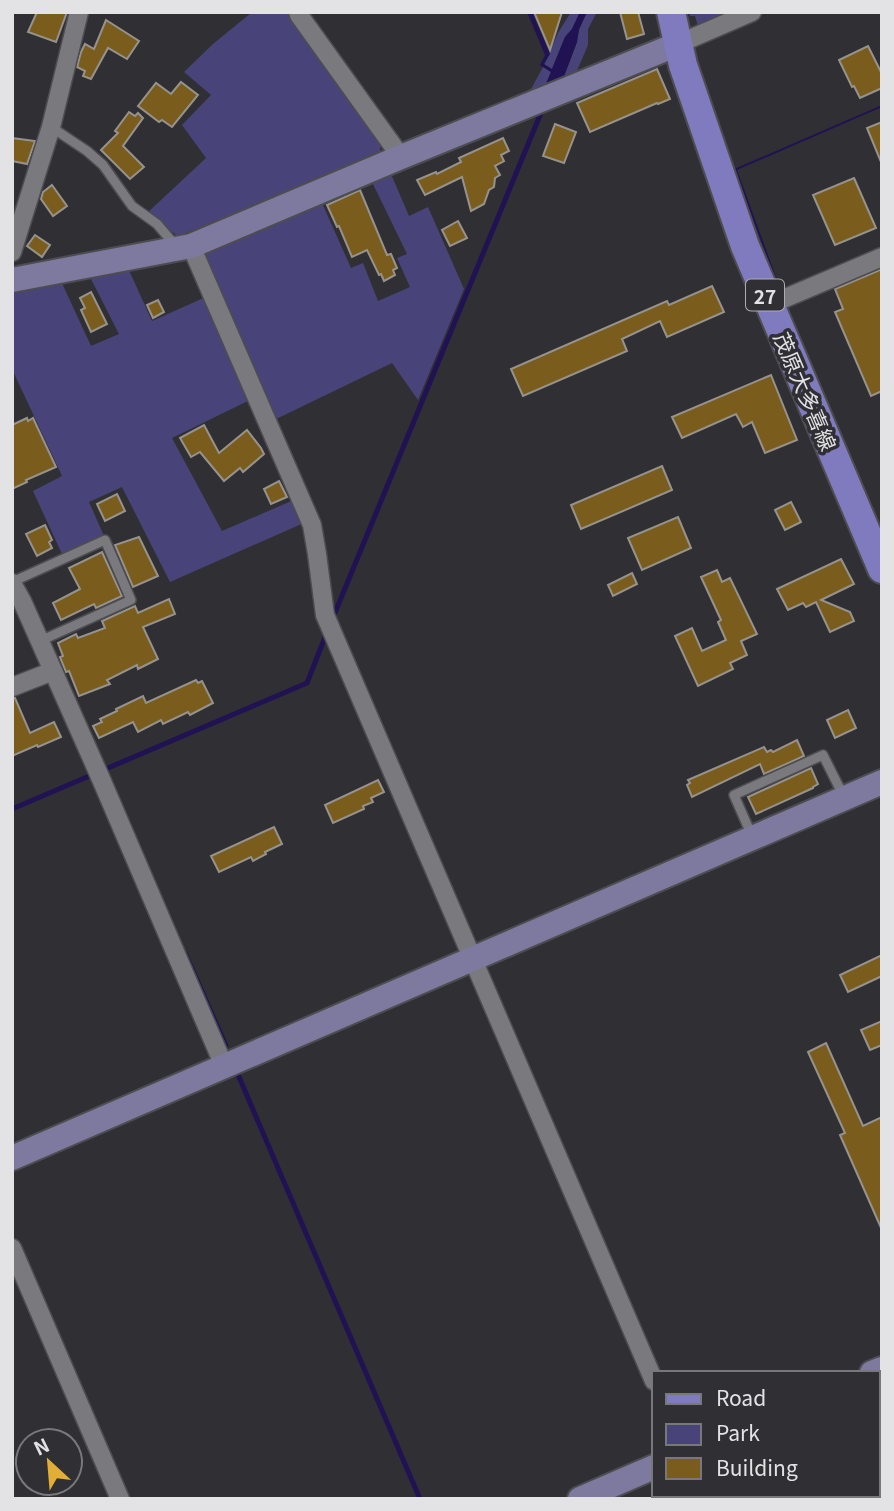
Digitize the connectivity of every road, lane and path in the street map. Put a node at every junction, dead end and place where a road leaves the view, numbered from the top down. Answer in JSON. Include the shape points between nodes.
{"nodes":[{"id":1,"x":79,"y":12,"type":"edge"},
{"id":2,"x":298,"y":12,"type":"edge"},
{"id":3,"x":671,"y":12,"type":"edge"},
{"id":4,"x":752,"y":12,"type":"edge"},
{"id":5,"x":678,"y":44,"type":"junction"},
{"id":6,"x":51,"y":127,"type":"junction"},
{"id":7,"x":401,"y":157,"type":"junction"},
{"id":8,"x":185,"y":247,"type":"junction"},
{"id":9,"x":12,"y":252,"type":"edge"},
{"id":10,"x":882,"y":257,"type":"edge"},
{"id":11,"x":12,"y":280,"type":"edge"},
{"id":12,"x":769,"y":305,"type":"junction"},
{"id":13,"x":882,"y":569,"type":"edge"},
{"id":14,"x":13,"y":587,"type":"edge"},
{"id":15,"x":40,"y":641,"type":"junction"},
{"id":16,"x":53,"y":671,"type":"junction"},
{"id":17,"x":12,"y":687,"type":"edge"},
{"id":18,"x":882,"y":782,"type":"edge"},
{"id":19,"x":844,"y":798,"type":"junction"},
{"id":20,"x":753,"y":838,"type":"junction"},
{"id":21,"x":473,"y":959,"type":"junction"},
{"id":22,"x":225,"y":1066,"type":"junction"},
{"id":23,"x":12,"y":1157,"type":"edge"},
{"id":24,"x":12,"y":1248,"type":"edge"},
{"id":25,"x":652,"y":1376,"type":"edge"},
{"id":26,"x":652,"y":1468,"type":"edge"},
{"id":27,"x":120,"y":1499,"type":"edge"},
{"id":28,"x":580,"y":1499,"type":"edge"}],
"edges":[{"from":1,"to":6,"type":"street"},
{"from":2,"to":7,"type":"street"},
{"from":3,"to":5,"type":"main road","name":"茂原大多喜線","number":"27"},
{"from":4,"to":5,"type":"street"},
{"from":5,"to":7,"type":"street"},
{"from":5,"to":12,"type":"main road","name":"茂原大多喜線","number":"27"},
{"from":6,"to":8,"type":"lane","via":[[103,165],[132,206]]},
{"from":6,"to":9,"type":"street"},
{"from":7,"to":8,"type":"street"},
{"from":8,"to":11,"type":"street"},
{"from":8,"to":21,"type":"street","via":[[312,525],[325,615]]},
{"from":10,"to":12,"type":"street"},
{"from":12,"to":13,"type":"main road","name":"茂原大多喜線","number":"27"},
{"from":14,"to":15,"type":"street"},
{"from":14,"to":15,"type":"lane","via":[[104,540],[131,600]]},
{"from":15,"to":16,"type":"street"},
{"from":16,"to":17,"type":"street"},
{"from":16,"to":22,"type":"street"},
{"from":18,"to":19,"type":"street"},
{"from":19,"to":20,"type":"street"},
{"from":19,"to":20,"type":"lane","via":[[823,755],[734,795]]},
{"from":20,"to":21,"type":"street"},
{"from":21,"to":22,"type":"street"},
{"from":21,"to":25,"type":"street"},
{"from":22,"to":23,"type":"street"},
{"from":24,"to":27,"type":"street"},
{"from":26,"to":28,"type":"street"}]}
